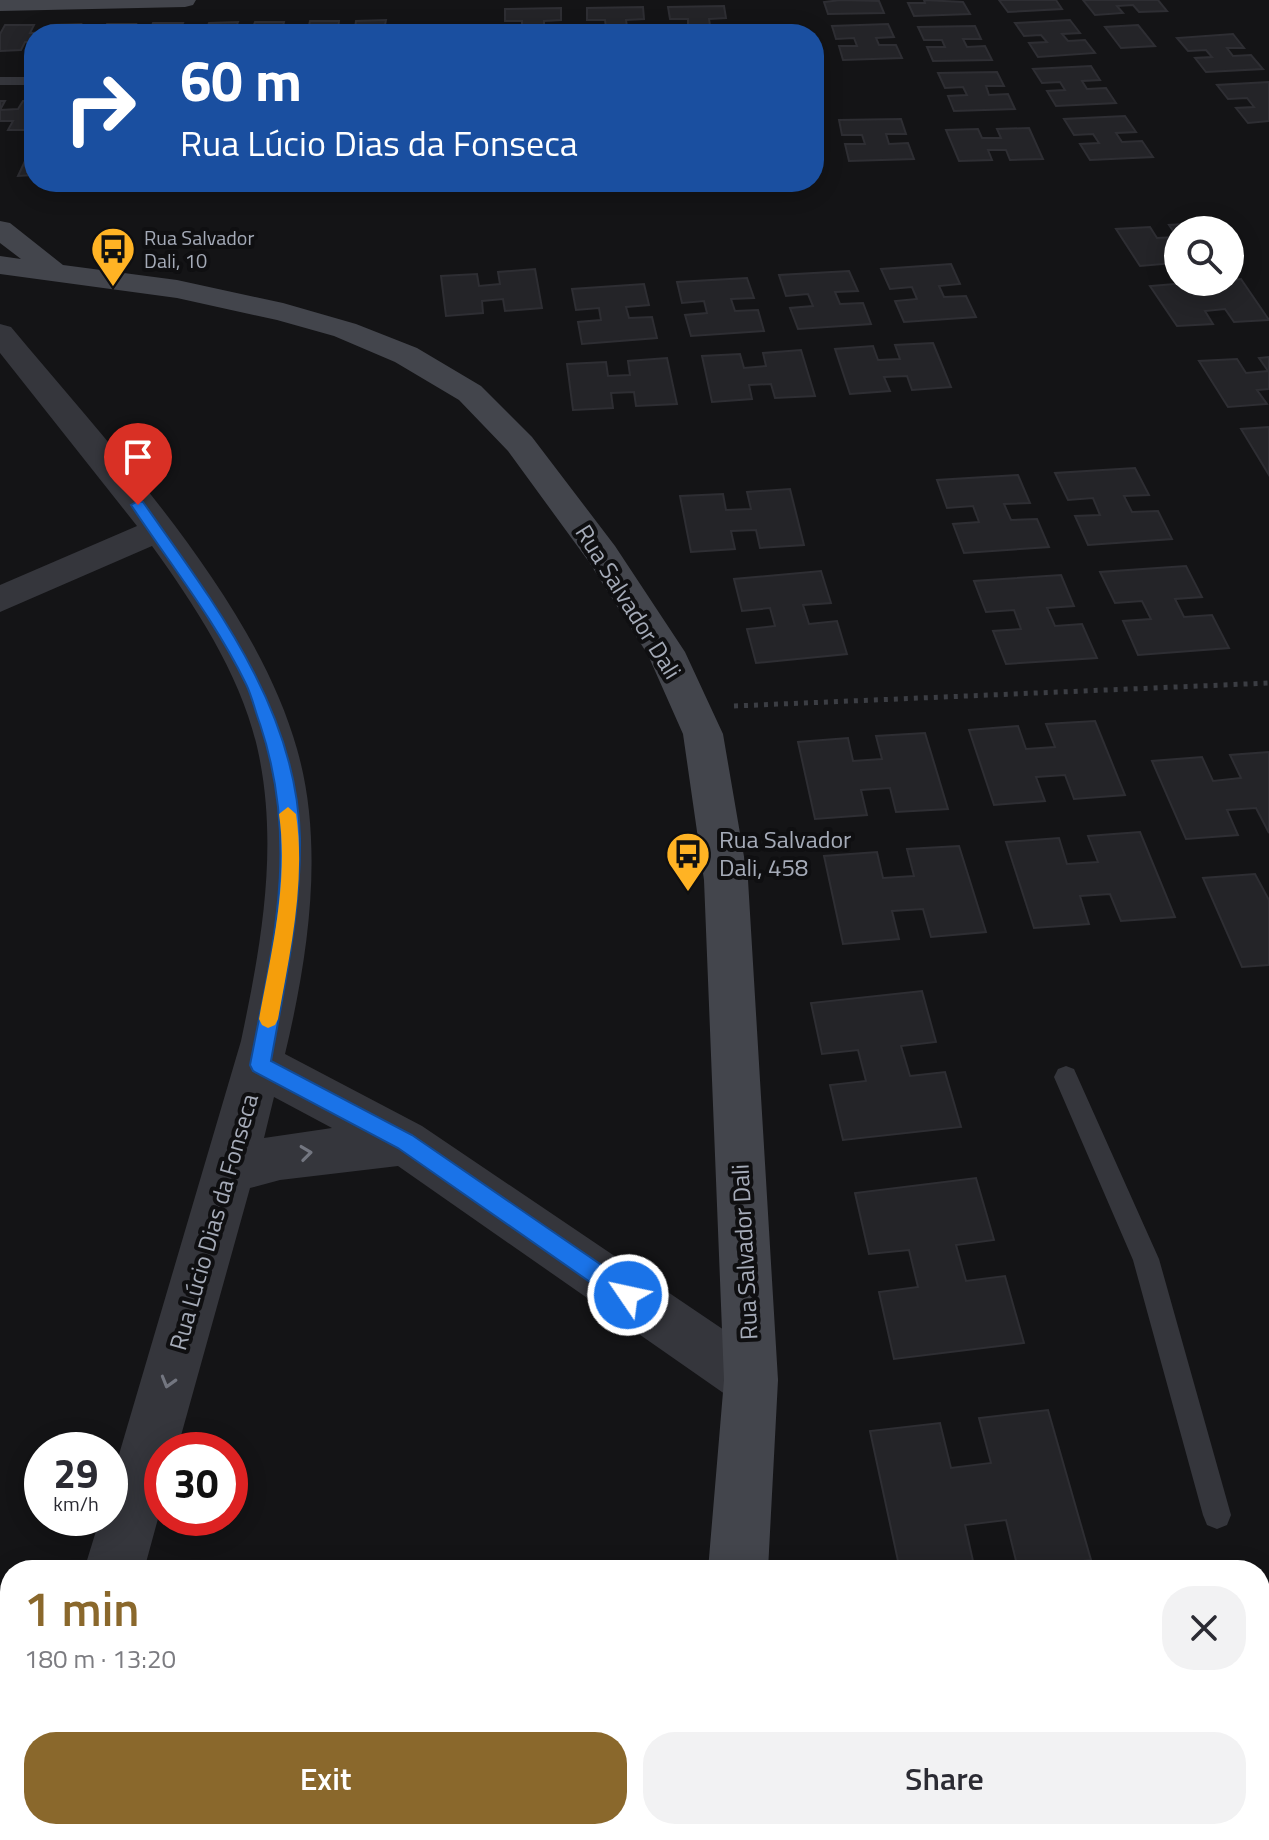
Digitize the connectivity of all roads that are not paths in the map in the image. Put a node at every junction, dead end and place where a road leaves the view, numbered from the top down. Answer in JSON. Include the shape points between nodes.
{"nodes":[{"id":1,"x":185,"y":0,"type":"edge"},
{"id":2,"x":0,"y":4,"type":"edge"},
{"id":3,"x":0,"y":81,"type":"edge"},
{"id":4,"x":24,"y":81,"type":"edge"},
{"id":5,"x":3,"y":235,"type":"edge"},
{"id":6,"x":0,"y":265,"type":"edge"},
{"id":7,"x":52,"y":270,"type":"junction"},
{"id":8,"x":0,"y":333,"type":"edge"},
{"id":9,"x":158,"y":530,"type":"junction"},
{"id":10,"x":0,"y":599,"type":"edge"},
{"id":11,"x":260,"y":1065,"type":"junction"},
{"id":12,"x":1066,"y":1077,"type":"dead end"},
{"id":13,"x":405,"y":1142,"type":"junction"},
{"id":14,"x":230,"y":1169,"type":"junction"},
{"id":15,"x":751,"y":1380,"type":"junction"},
{"id":16,"x":1217,"y":1515,"type":"dead end"},
{"id":17,"x":117,"y":1560,"type":"edge"},
{"id":18,"x":739,"y":1560,"type":"edge"}],
"edges":[{"from":1,"to":2,"type":"street"},
{"from":3,"to":4,"type":"lane"},
{"from":5,"to":7,"type":"street"},
{"from":6,"to":7,"type":"street","name":"Rua Salvador Dali"},
{"from":7,"to":15,"type":"street","name":"Rua Salvador Dali","via":[[177,289],[345,330],[406,355],[470,393],[520,444],[666,652],[703,734],[726,880]]},
{"from":8,"to":9,"type":"street","name":"Rua Lúcio Dias da Fonseca"},
{"from":9,"to":10,"type":"street"},
{"from":9,"to":11,"type":"street","name":"Rua Lúcio Dias da Fonseca","via":[[255,686],[280,760],[291,836],[286,912]]},
{"from":11,"to":13,"type":"street"},
{"from":11,"to":14,"type":"street","name":"Rua Lúcio Dias da Fonseca"},
{"from":12,"to":16,"type":"lane","via":[[1146,1259]]},
{"from":14,"to":13,"type":"street","one_way":true,"via":[[280,1157]]},
{"from":13,"to":15,"type":"street"},
{"from":14,"to":17,"type":"street","name":"Rua Lúcio Dias da Fonseca","one_way":true},
{"from":15,"to":18,"type":"street","name":"Rua Salvador Dali"}]}
